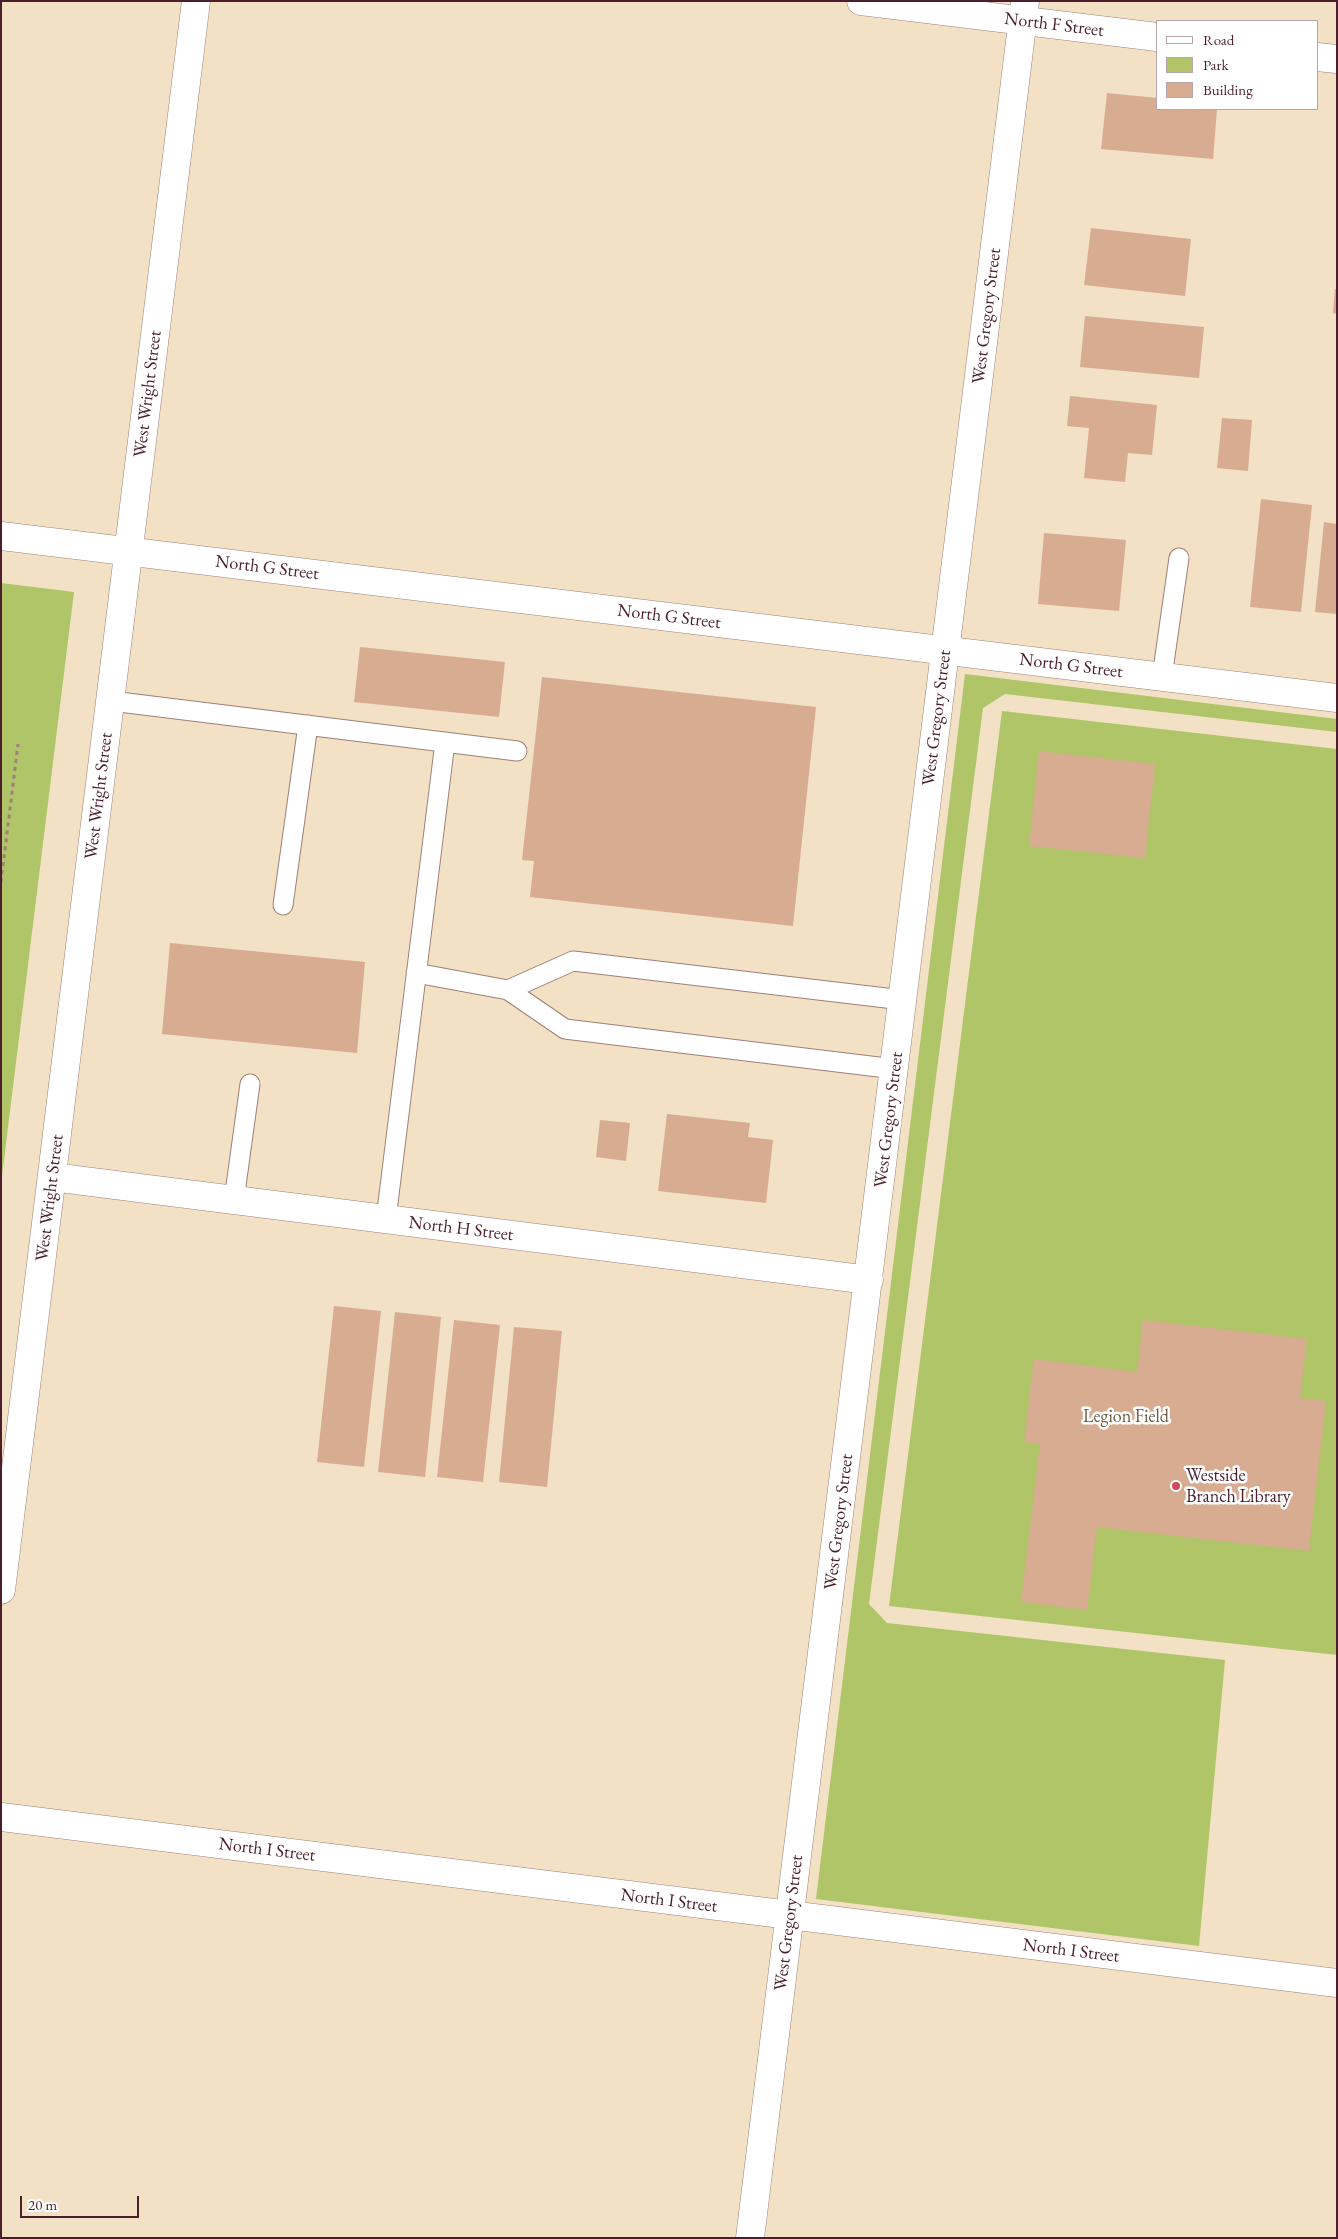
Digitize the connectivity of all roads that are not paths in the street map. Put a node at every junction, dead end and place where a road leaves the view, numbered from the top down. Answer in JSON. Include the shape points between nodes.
{"nodes":[{"id":1,"x":196,"y":1,"type":"edge"},
{"id":2,"x":862,"y":1,"type":"edge"},
{"id":3,"x":1024,"y":11,"type":"edge"},
{"id":4,"x":1156,"y":37,"type":"edge"},
{"id":5,"x":1318,"y":57,"type":"edge"},
{"id":6,"x":1337,"y":59,"type":"edge"},
{"id":7,"x":1,"y":536,"type":"edge"},
{"id":8,"x":129,"y":551,"type":"junction"},
{"id":9,"x":1179,"y":558,"type":"dead end"},
{"id":10,"x":945,"y":651,"type":"junction"},
{"id":11,"x":1162,"y":677,"type":"junction"},
{"id":12,"x":1337,"y":698,"type":"edge"},
{"id":13,"x":111,"y":701,"type":"junction"},
{"id":14,"x":308,"y":725,"type":"junction"},
{"id":15,"x":445,"y":742,"type":"junction"},
{"id":16,"x":517,"y":751,"type":"dead end"},
{"id":17,"x":283,"y":905,"type":"dead end"},
{"id":18,"x":416,"y":973,"type":"junction"},
{"id":19,"x":508,"y":990,"type":"junction"},
{"id":20,"x":903,"y":1000,"type":"junction"},
{"id":21,"x":895,"y":1069,"type":"junction"},
{"id":22,"x":250,"y":1084,"type":"dead end"},
{"id":23,"x":52,"y":1176,"type":"junction"},
{"id":24,"x":234,"y":1200,"type":"junction"},
{"id":25,"x":386,"y":1219,"type":"junction"},
{"id":26,"x":869,"y":1280,"type":"junction"},
{"id":27,"x":1,"y":1590,"type":"edge"},
{"id":28,"x":1,"y":1816,"type":"edge"},
{"id":29,"x":790,"y":1916,"type":"junction"},
{"id":30,"x":1337,"y":1983,"type":"edge"},
{"id":31,"x":750,"y":2238,"type":"edge"}],
"edges":[{"from":1,"to":8,"type":"street","name":"West Wright Street"},
{"from":2,"to":3,"type":"street","name":"North F Street"},
{"from":3,"to":4,"type":"street","name":"North F Street"},
{"from":3,"to":10,"type":"street","name":"West Gregory Street"},
{"from":5,"to":6,"type":"street"},
{"from":7,"to":8,"type":"street","name":"North G Street"},
{"from":8,"to":10,"type":"street","name":"North G Street"},
{"from":8,"to":13,"type":"street","name":"West Wright Street"},
{"from":9,"to":11,"type":"lane"},
{"from":10,"to":11,"type":"street","name":"North G Street"},
{"from":10,"to":20,"type":"street","name":"West Gregory Street"},
{"from":11,"to":12,"type":"street","name":"North G Street"},
{"from":13,"to":14,"type":"lane"},
{"from":13,"to":23,"type":"street","name":"West Wright Street"},
{"from":14,"to":15,"type":"lane"},
{"from":14,"to":17,"type":"lane"},
{"from":15,"to":16,"type":"lane"},
{"from":15,"to":18,"type":"lane"},
{"from":18,"to":19,"type":"lane"},
{"from":18,"to":25,"type":"lane"},
{"from":19,"to":20,"type":"lane","via":[[573,961]]},
{"from":19,"to":21,"type":"lane","via":[[565,1029]]},
{"from":20,"to":21,"type":"street","name":"West Gregory Street"},
{"from":21,"to":26,"type":"street","name":"West Gregory Street"},
{"from":22,"to":24,"type":"lane"},
{"from":23,"to":24,"type":"street","name":"North H Street"},
{"from":23,"to":27,"type":"street","name":"West Wright Street"},
{"from":24,"to":25,"type":"street","name":"North H Street"},
{"from":25,"to":26,"type":"street","name":"North H Street"},
{"from":26,"to":29,"type":"street","name":"West Gregory Street"},
{"from":28,"to":29,"type":"street","name":"North I Street"},
{"from":29,"to":30,"type":"street","name":"North I Street"},
{"from":29,"to":31,"type":"street","name":"West Gregory Street"}]}
